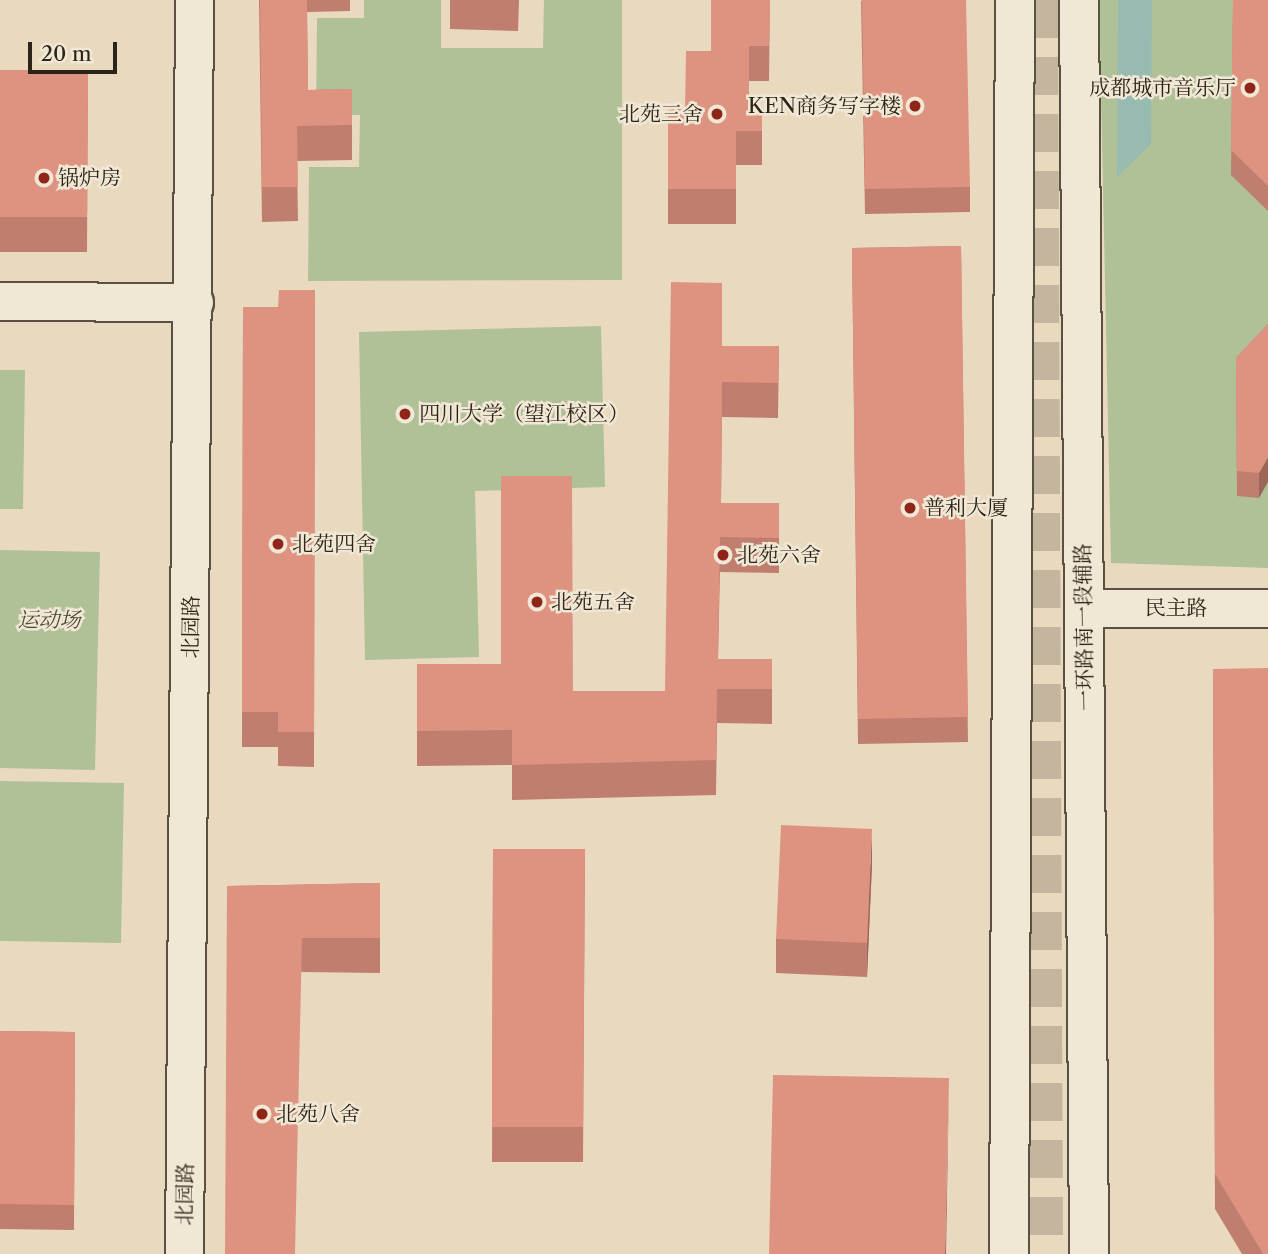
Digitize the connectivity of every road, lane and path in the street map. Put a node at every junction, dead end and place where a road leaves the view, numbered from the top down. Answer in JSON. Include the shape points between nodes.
{"nodes":[{"id":1,"x":194,"y":0,"type":"edge"},
{"id":2,"x":1015,"y":0,"type":"edge"},
{"id":3,"x":1079,"y":0,"type":"edge"},
{"id":4,"x":0,"y":301,"type":"edge"},
{"id":5,"x":194,"y":302,"type":"junction"},
{"id":6,"x":1084,"y":608,"type":"junction"},
{"id":7,"x":1268,"y":608,"type":"edge"},
{"id":8,"x":184,"y":1254,"type":"edge"},
{"id":9,"x":1009,"y":1254,"type":"edge"},
{"id":10,"x":1089,"y":1254,"type":"edge"}],
"edges":[{"from":1,"to":5,"type":"street","name":"北园路"},
{"from":2,"to":9,"type":"main road"},
{"from":3,"to":6,"type":"main road","name":"一环路南一段辅路"},
{"from":4,"to":5,"type":"street"},
{"from":5,"to":8,"type":"street","name":"北园路"},
{"from":6,"to":7,"type":"street","name":"民主路"},
{"from":6,"to":10,"type":"main road","name":"一环路南一段辅路"}]}
